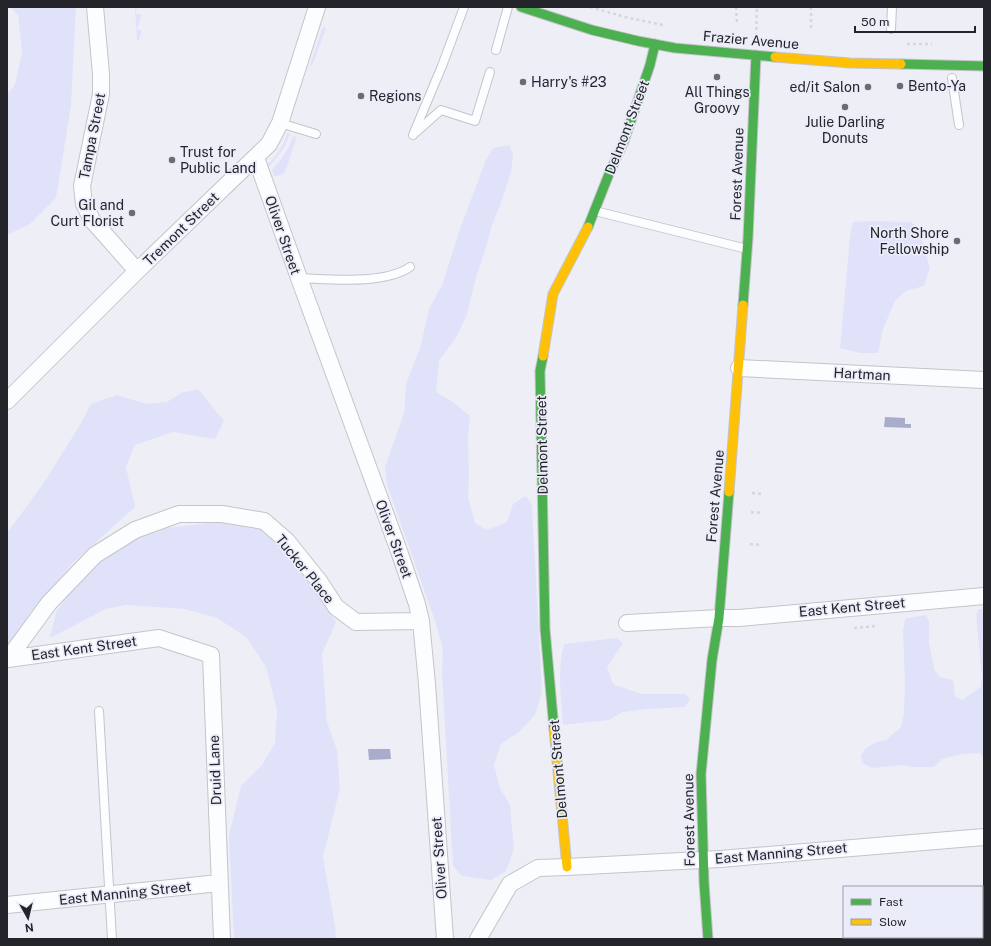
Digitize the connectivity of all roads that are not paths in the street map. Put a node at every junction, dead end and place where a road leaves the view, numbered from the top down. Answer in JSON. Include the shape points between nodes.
{"nodes":[{"id":1,"x":95,"y":7,"type":"edge"},
{"id":2,"x":317,"y":7,"type":"edge"},
{"id":3,"x":464,"y":7,"type":"edge"},
{"id":4,"x":508,"y":7,"type":"edge"},
{"id":5,"x":521,"y":7,"type":"edge"},
{"id":6,"x":892,"y":7,"type":"edge"},
{"id":7,"x":891,"y":29,"type":"dead end"},
{"id":8,"x":655,"y":44,"type":"junction"},
{"id":9,"x":496,"y":50,"type":"dead end"},
{"id":10,"x":756,"y":55,"type":"junction"},
{"id":11,"x":984,"y":66,"type":"edge"},
{"id":12,"x":490,"y":72,"type":"dead end"},
{"id":13,"x":952,"y":78,"type":"dead end"},
{"id":14,"x":280,"y":123,"type":"junction"},
{"id":15,"x":959,"y":125,"type":"dead end"},
{"id":16,"x":316,"y":134,"type":"dead end"},
{"id":17,"x":256,"y":158,"type":"junction"},
{"id":18,"x":594,"y":211,"type":"junction"},
{"id":19,"x":748,"y":249,"type":"junction"},
{"id":20,"x":410,"y":267,"type":"dead end"},
{"id":21,"x":137,"y":271,"type":"junction"},
{"id":22,"x":298,"y":278,"type":"junction"},
{"id":23,"x":739,"y":368,"type":"junction"},
{"id":24,"x":984,"y":380,"type":"edge"},
{"id":25,"x":7,"y":401,"type":"edge"},
{"id":26,"x":984,"y":596,"type":"edge"},
{"id":27,"x":719,"y":618,"type":"junction"},
{"id":28,"x":421,"y":621,"type":"junction"},
{"id":29,"x":627,"y":623,"type":"dead end"},
{"id":30,"x":159,"y":638,"type":"joint"},
{"id":31,"x":7,"y":663,"type":"edge"},
{"id":32,"x":99,"y":711,"type":"dead end"},
{"id":33,"x":984,"y":836,"type":"edge"},
{"id":34,"x":704,"y":860,"type":"junction"},
{"id":35,"x":567,"y":867,"type":"junction"},
{"id":36,"x":219,"y":883,"type":"junction"},
{"id":37,"x":109,"y":894,"type":"junction"},
{"id":38,"x":7,"y":905,"type":"edge"},
{"id":39,"x":112,"y":939,"type":"edge"},
{"id":40,"x":222,"y":939,"type":"edge"},
{"id":41,"x":445,"y":939,"type":"edge"},
{"id":42,"x":478,"y":939,"type":"edge"},
{"id":43,"x":708,"y":939,"type":"edge"}],
"edges":[{"from":1,"to":21,"type":"street","name":"Tampa Street","via":[[101,94],[82,186],[84,204],[92,220]]},
{"from":2,"to":14,"type":"street","name":"Tremont Street"},
{"from":3,"to":12,"type":"lane","via":[[413,135],[441,110],[474,122]]},
{"from":4,"to":9,"type":"lane"},
{"from":5,"to":8,"type":"street","name":"Frazier Avenue","via":[[592,30]]},
{"from":6,"to":7,"type":"lane"},
{"from":8,"to":10,"type":"street","name":"Frazier Avenue"},
{"from":8,"to":18,"type":"street","name":"Delmont Street","via":[[624,141]]},
{"from":10,"to":11,"type":"street","name":"Frazier Avenue","via":[[850,63]]},
{"from":10,"to":19,"type":"street","name":"Forest Avenue"},
{"from":13,"to":15,"type":"lane"},
{"from":14,"to":16,"type":"lane"},
{"from":14,"to":17,"type":"street","name":"Tremont Street","via":[[269,144]]},
{"from":17,"to":21,"type":"street","name":"Tremont Street"},
{"from":17,"to":22,"type":"street","name":"Oliver Street"},
{"from":18,"to":19,"type":"lane"},
{"from":18,"to":35,"type":"street","name":"Delmont Street","via":[[553,294],[540,371],[545,629]]},
{"from":19,"to":23,"type":"street","name":"Forest Avenue"},
{"from":20,"to":22,"type":"lane","via":[[390,275],[362,280]]},
{"from":21,"to":25,"type":"street","name":"Tremont Street"},
{"from":22,"to":28,"type":"street","name":"Oliver Street","via":[[399,551]]},
{"from":23,"to":24,"type":"street","name":"Hartman"},
{"from":23,"to":27,"type":"street","name":"Forest Avenue"},
{"from":26,"to":27,"type":"street","name":"East Kent Street"},
{"from":27,"to":29,"type":"street","name":"East Kent Street"},
{"from":27,"to":34,"type":"street","name":"Forest Avenue","via":[[712,660],[702,774]]},
{"from":28,"to":31,"type":"street","name":"Tucker Place","via":[[356,622],[336,607],[287,541],[264,521],[222,514],[178,514],[135,530],[95,555],[49,603]]},
{"from":28,"to":41,"type":"street","name":"Oliver Street"},
{"from":30,"to":31,"type":"street","name":"East Kent Street"},
{"from":30,"to":36,"type":"street","name":"Druid Lane","via":[[211,655]]},
{"from":32,"to":37,"type":"lane"},
{"from":33,"to":34,"type":"street","name":"East Manning Street"},
{"from":34,"to":35,"type":"street","name":"East Manning Street"},
{"from":34,"to":43,"type":"street","name":"Forest Avenue"},
{"from":35,"to":42,"type":"street","name":"East Manning Street","via":[[538,868],[510,884]]},
{"from":36,"to":37,"type":"street","name":"East Manning Street"},
{"from":36,"to":40,"type":"street","name":"Druid Lane"},
{"from":37,"to":38,"type":"street","name":"East Manning Street"},
{"from":37,"to":39,"type":"lane"}]}
